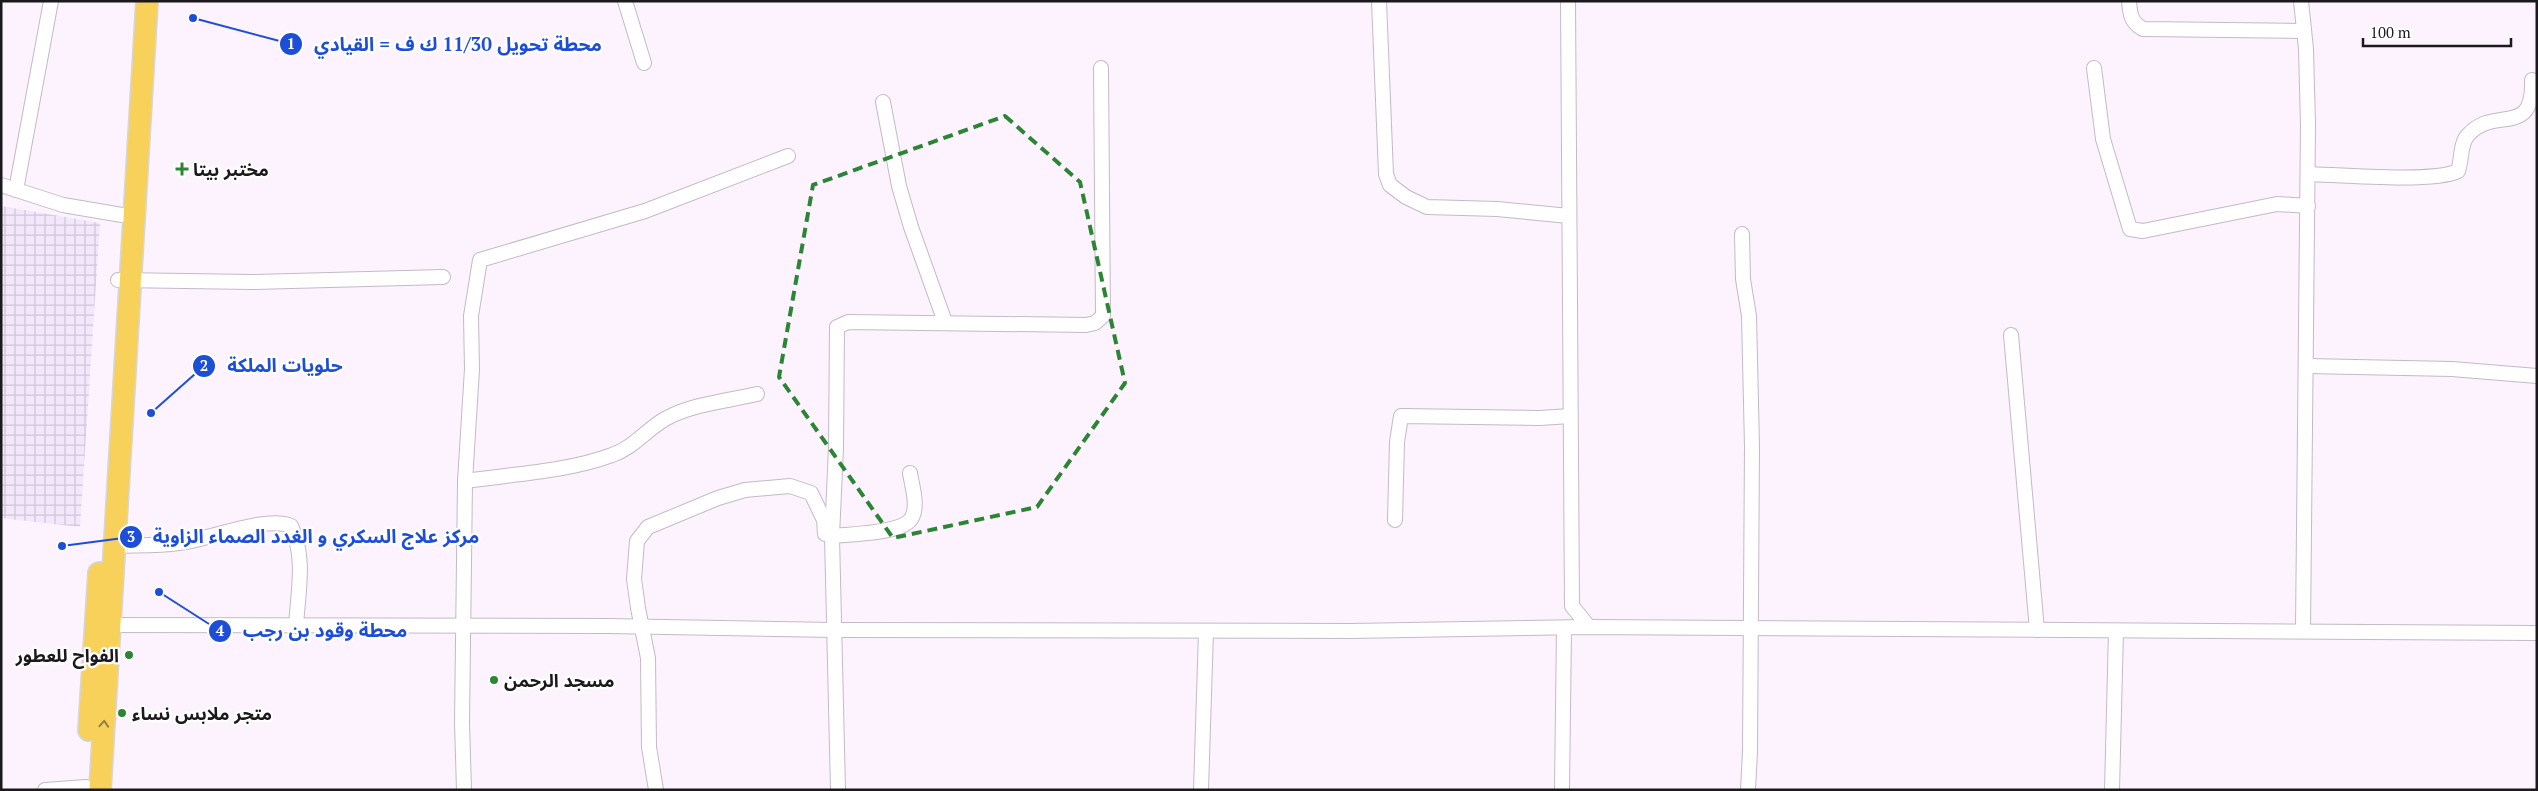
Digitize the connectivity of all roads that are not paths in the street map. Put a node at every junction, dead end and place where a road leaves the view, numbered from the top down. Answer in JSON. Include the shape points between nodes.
{"nodes":[{"id":1,"x":51,"y":1,"type":"edge"},
{"id":2,"x":134,"y":1,"type":"edge"},
{"id":3,"x":147,"y":1,"type":"edge"},
{"id":4,"x":625,"y":1,"type":"edge"},
{"id":5,"x":1379,"y":1,"type":"edge"},
{"id":6,"x":1568,"y":1,"type":"edge"},
{"id":7,"x":2129,"y":1,"type":"edge"},
{"id":8,"x":2301,"y":1,"type":"edge"},
{"id":9,"x":2304,"y":31,"type":"junction"},
{"id":10,"x":644,"y":63,"type":"dead end"},
{"id":11,"x":1101,"y":68,"type":"dead end"},
{"id":12,"x":2094,"y":68,"type":"dead end"},
{"id":13,"x":2532,"y":80,"type":"dead end"},
{"id":14,"x":883,"y":102,"type":"dead end"},
{"id":15,"x":788,"y":156,"type":"dead end"},
{"id":16,"x":2308,"y":174,"type":"junction"},
{"id":17,"x":1,"y":185,"type":"edge"},
{"id":18,"x":16,"y":190,"type":"junction"},
{"id":19,"x":2308,"y":206,"type":"junction"},
{"id":20,"x":122,"y":215,"type":"junction"},
{"id":21,"x":1569,"y":216,"type":"junction"},
{"id":22,"x":1742,"y":234,"type":"dead end"},
{"id":23,"x":443,"y":277,"type":"dead end"},
{"id":24,"x":125,"y":280,"type":"junction"},
{"id":25,"x":945,"y":322,"type":"junction"},
{"id":26,"x":2011,"y":335,"type":"dead end"},
{"id":27,"x":2308,"y":366,"type":"junction"},
{"id":28,"x":2537,"y":376,"type":"edge"},
{"id":29,"x":757,"y":394,"type":"dead end"},
{"id":30,"x":1570,"y":416,"type":"junction"},
{"id":31,"x":910,"y":473,"type":"dead end"},
{"id":32,"x":465,"y":481,"type":"junction"},
{"id":33,"x":1395,"y":520,"type":"dead end"},
{"id":34,"x":832,"y":536,"type":"junction"},
{"id":35,"x":114,"y":546,"type":"junction"},
{"id":36,"x":1572,"y":606,"type":"junction"},
{"id":37,"x":104,"y":626,"type":"junction"},
{"id":38,"x":296,"y":626,"type":"junction"},
{"id":39,"x":464,"y":626,"type":"junction"},
{"id":40,"x":643,"y":626,"type":"junction"},
{"id":41,"x":1589,"y":627,"type":"junction"},
{"id":42,"x":1560,"y":628,"type":"junction"},
{"id":43,"x":1751,"y":628,"type":"junction"},
{"id":44,"x":832,"y":630,"type":"junction"},
{"id":45,"x":2037,"y":630,"type":"junction"},
{"id":46,"x":2303,"y":630,"type":"junction"},
{"id":47,"x":1206,"y":631,"type":"junction"},
{"id":48,"x":2116,"y":631,"type":"junction"},
{"id":49,"x":2537,"y":632,"type":"edge"},
{"id":50,"x":90,"y":789,"type":"edge"},
{"id":51,"x":44,"y":790,"type":"edge"},
{"id":52,"x":464,"y":790,"type":"edge"},
{"id":53,"x":656,"y":790,"type":"edge"},
{"id":54,"x":838,"y":790,"type":"edge"},
{"id":55,"x":1201,"y":790,"type":"edge"},
{"id":56,"x":1562,"y":790,"type":"edge"},
{"id":57,"x":1748,"y":790,"type":"edge"},
{"id":58,"x":2112,"y":790,"type":"edge"}],
"edges":[{"from":1,"to":18,"type":"street"},
{"from":2,"to":20,"type":"highway"},
{"from":3,"to":24,"type":"highway"},
{"from":4,"to":10,"type":"street"},
{"from":5,"to":21,"type":"street","via":[[1386,174],[1390,186],[1427,207]]},
{"from":6,"to":21,"type":"street"},
{"from":7,"to":9,"type":"street","via":[[2134,24],[2143,29]]},
{"from":8,"to":9,"type":"street"},
{"from":9,"to":16,"type":"street"},
{"from":11,"to":25,"type":"street","via":[[1103,316],[1086,325]]},
{"from":12,"to":19,"type":"street","via":[[2103,139],[2130,229],[2143,231],[2277,204]]},
{"from":13,"to":16,"type":"street","via":[[2530,106],[2525,114],[2481,126],[2469,134],[2463,142],[2458,171],[2451,175]]},
{"from":14,"to":25,"type":"street","via":[[899,186],[923,266]]},
{"from":15,"to":32,"type":"street","via":[[645,211],[480,260],[471,316],[472,370]]},
{"from":16,"to":19,"type":"street"},
{"from":17,"to":18,"type":"street"},
{"from":18,"to":20,"type":"street","via":[[63,205]]},
{"from":19,"to":27,"type":"street"},
{"from":20,"to":24,"type":"highway"},
{"from":21,"to":30,"type":"street"},
{"from":22,"to":43,"type":"street","via":[[1743,279],[1749,316],[1752,446]]},
{"from":23,"to":24,"type":"street","via":[[252,282]]},
{"from":24,"to":35,"type":"highway"},
{"from":24,"to":37,"type":"highway"},
{"from":25,"to":34,"type":"street","via":[[848,322],[837,327]]},
{"from":26,"to":45,"type":"street"},
{"from":27,"to":28,"type":"street","via":[[2452,369]]},
{"from":27,"to":46,"type":"street","via":[[2304,442]]},
{"from":29,"to":32,"type":"street","via":[[681,411],[664,419],[625,450],[610,456],[550,470]]},
{"from":30,"to":33,"type":"street","via":[[1401,416]]},
{"from":30,"to":36,"type":"street"},
{"from":31,"to":34,"type":"street","via":[[915,505],[911,519],[901,527]]},
{"from":32,"to":39,"type":"street"},
{"from":34,"to":44,"type":"street"},
{"from":35,"to":37,"type":"highway"},
{"from":35,"to":38,"type":"street","via":[[180,543],[263,523],[282,522],[291,526],[299,541]]},
{"from":36,"to":41,"type":"street"},
{"from":36,"to":42,"type":"street"},
{"from":37,"to":38,"type":"street"},
{"from":37,"to":50,"type":"highway"},
{"from":38,"to":39,"type":"street"},
{"from":39,"to":40,"type":"street"},
{"from":39,"to":52,"type":"street"},
{"from":40,"to":44,"type":"street"},
{"from":40,"to":44,"type":"street","via":[[634,579],[637,541],[648,527],[745,490],[790,486],[811,493],[824,520]]},
{"from":40,"to":53,"type":"street","via":[[648,658],[649,747]]},
{"from":41,"to":42,"type":"street"},
{"from":41,"to":43,"type":"street"},
{"from":42,"to":47,"type":"street"},
{"from":42,"to":56,"type":"street"},
{"from":43,"to":45,"type":"street"},
{"from":43,"to":57,"type":"street"},
{"from":44,"to":47,"type":"street"},
{"from":44,"to":54,"type":"street"},
{"from":45,"to":48,"type":"street"},
{"from":46,"to":48,"type":"street"},
{"from":46,"to":49,"type":"street"},
{"from":47,"to":55,"type":"street"},
{"from":48,"to":58,"type":"street"},
{"from":50,"to":51,"type":"street"}]}
